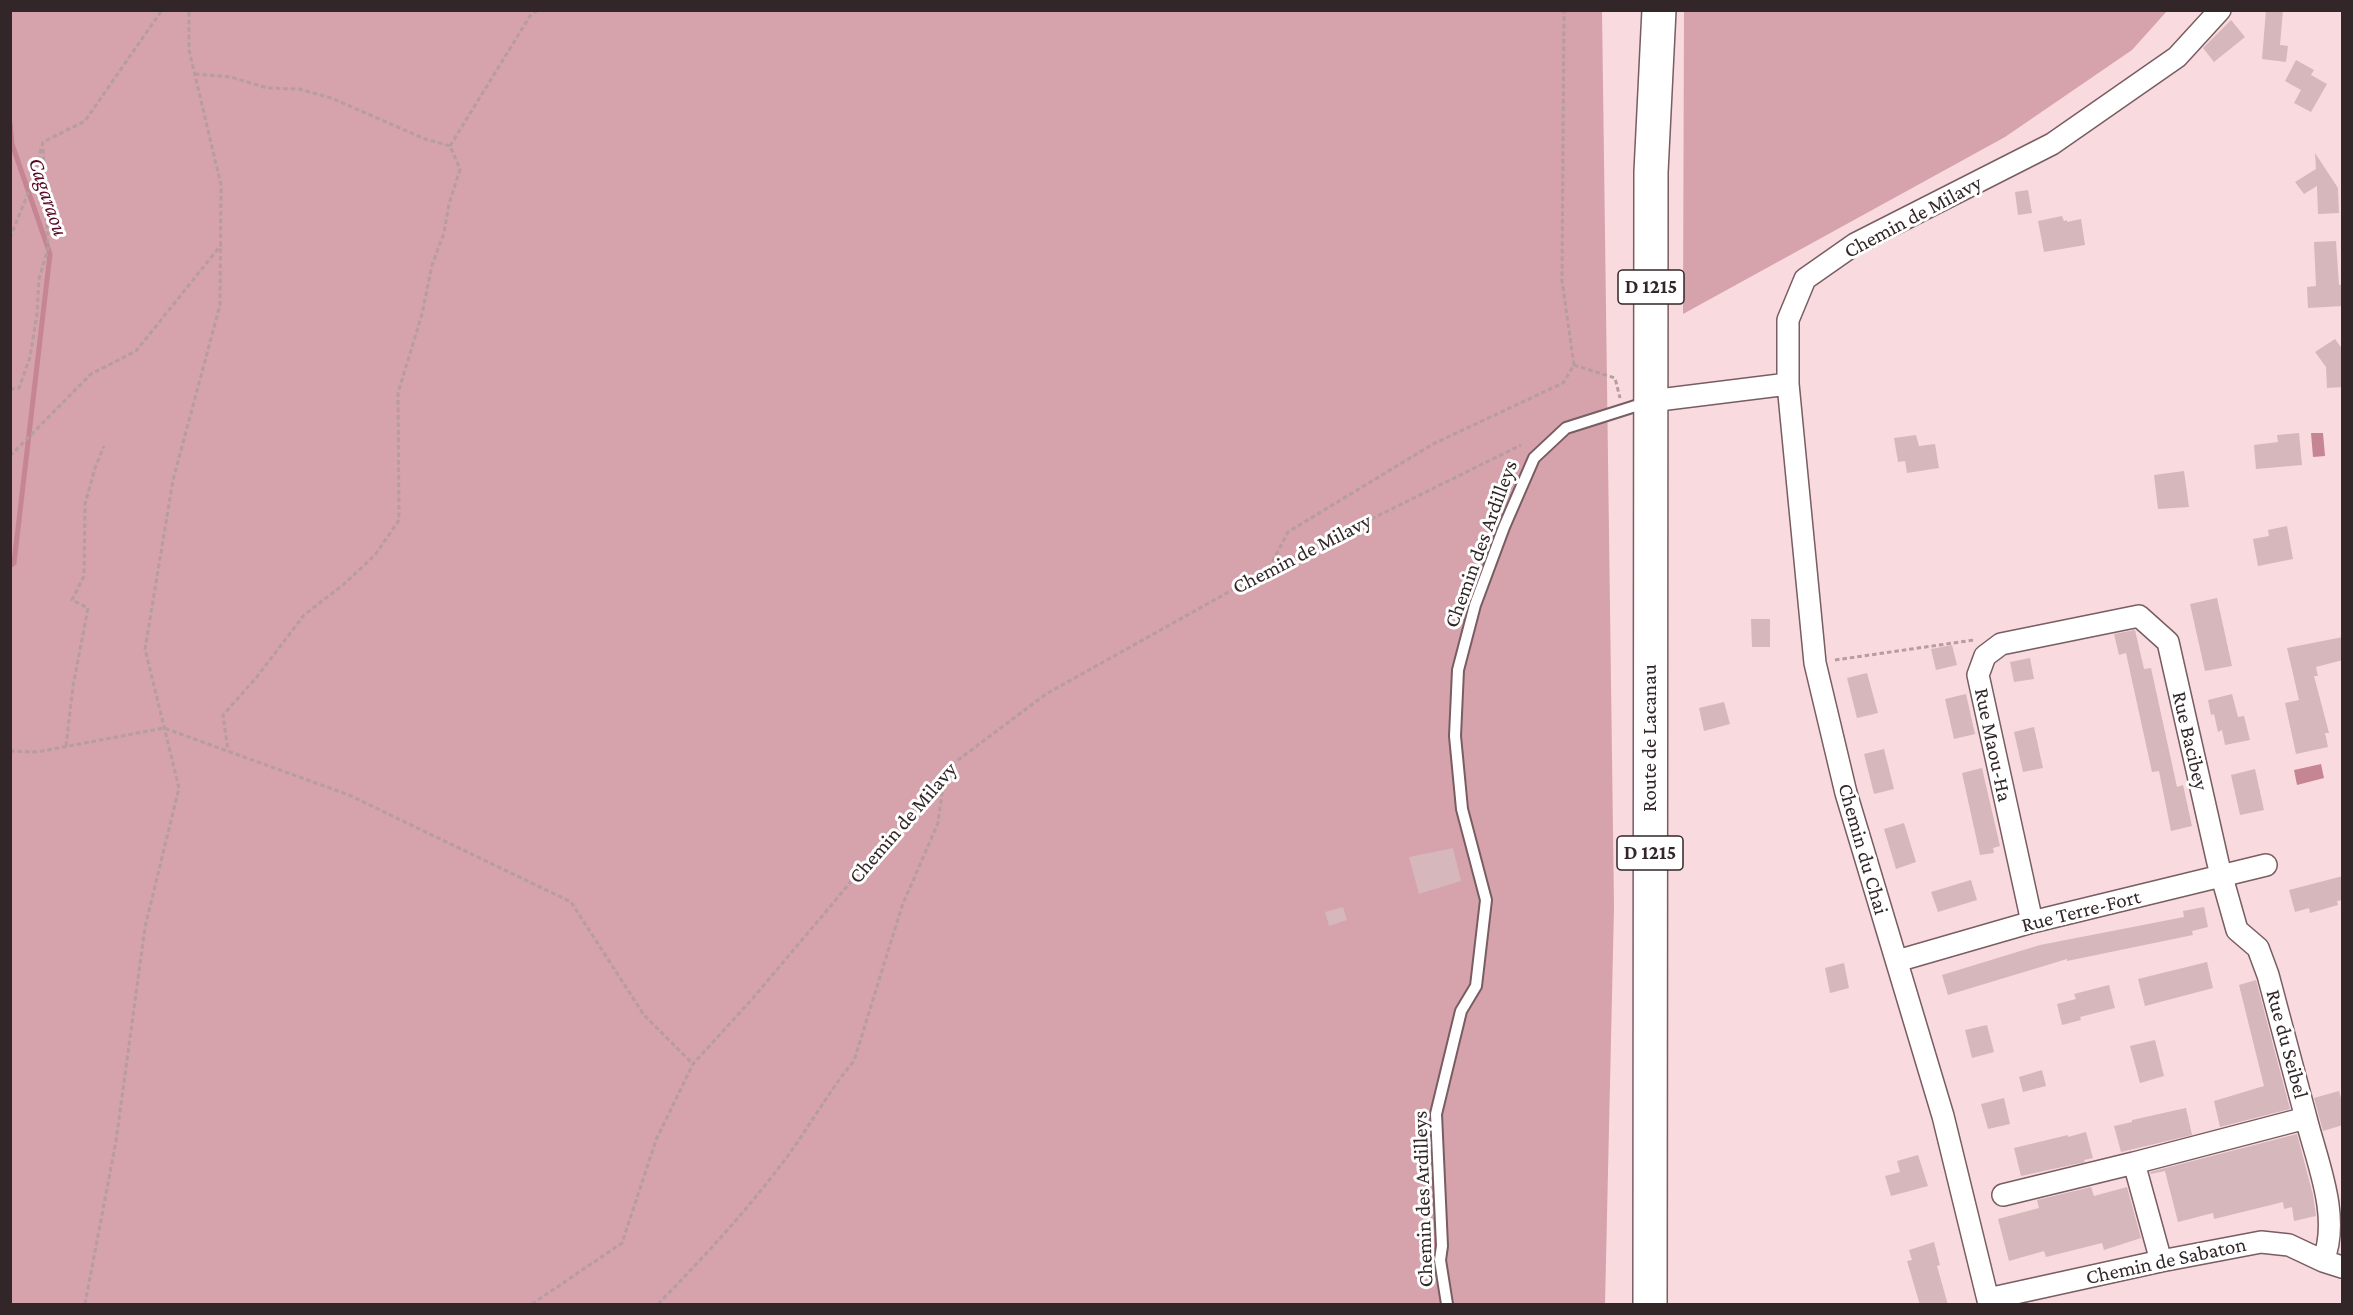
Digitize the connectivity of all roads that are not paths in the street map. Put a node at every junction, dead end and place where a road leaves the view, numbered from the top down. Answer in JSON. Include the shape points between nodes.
{"nodes":[{"id":1,"x":1638,"y":10,"type":"edge"},
{"id":2,"x":1659,"y":10,"type":"edge"},
{"id":3,"x":2220,"y":10,"type":"edge"},
{"id":4,"x":1651,"y":172,"type":"junction"},
{"id":5,"x":1788,"y":384,"type":"junction"},
{"id":6,"x":1637,"y":406,"type":"junction"},
{"id":7,"x":2001,"y":644,"type":"joint"},
{"id":8,"x":2266,"y":865,"type":"dead end"},
{"id":9,"x":2222,"y":877,"type":"junction"},
{"id":10,"x":2032,"y":922,"type":"junction"},
{"id":11,"x":1897,"y":961,"type":"junction"},
{"id":12,"x":2306,"y":1119,"type":"junction"},
{"id":13,"x":2134,"y":1163,"type":"junction"},
{"id":14,"x":2003,"y":1195,"type":"dead end"},
{"id":15,"x":2161,"y":1261,"type":"junction"},
{"id":16,"x":2333,"y":1264,"type":"edge"},
{"id":17,"x":1988,"y":1302,"type":"edge"},
{"id":18,"x":1447,"y":1305,"type":"edge"},
{"id":19,"x":1650,"y":1305,"type":"edge"}],
"edges":[{"from":1,"to":4,"type":"main road","name":"Route de Lacanau","number":"D 1215"},
{"from":2,"to":4,"type":"main road","name":"Route de Lacanau","number":"D 1215"},
{"from":3,"to":5,"type":"street","name":"Chemin de Milavy","via":[[2177,57],[2052,144],[1855,244],[1804,279],[1788,320]]},
{"from":4,"to":6,"type":"main road","name":"Route de Lacanau","number":"D 1215"},
{"from":5,"to":6,"type":"street"},
{"from":5,"to":11,"type":"street","name":"Chemin du Chai","via":[[1815,663],[1846,793]]},
{"from":6,"to":18,"type":"lane","name":"Chemin des Ardilleys","via":[[1566,428],[1534,458],[1503,527],[1458,670],[1455,736],[1462,809],[1486,900],[1476,986],[1461,1011],[1437,1114],[1440,1260]]},
{"from":6,"to":19,"type":"main road","name":"Route de Lacanau","number":"D 1215"},
{"from":7,"to":9,"type":"street","name":"Rue Bacibey","via":[[2139,616],[2168,642]]},
{"from":7,"to":10,"type":"street","name":"Rue Maou-Ha","via":[[1985,656],[1978,675]]},
{"from":8,"to":9,"type":"street","name":"Rue Terre-Fort"},
{"from":9,"to":10,"type":"street","name":"Rue Terre-Fort"},
{"from":9,"to":12,"type":"street","name":"Rue du Seibel","via":[[2237,930],[2258,948],[2268,975]]},
{"from":10,"to":11,"type":"street","name":"Rue Terre-Fort"},
{"from":11,"to":17,"type":"street","name":"Chemin du Chai","via":[[1943,1116]]},
{"from":12,"to":13,"type":"street","name":"Rue du Seibel"},
{"from":12,"to":16,"type":"street","via":[[2331,1216],[2329,1247]]},
{"from":13,"to":14,"type":"street","name":"Rue du Seibel"},
{"from":13,"to":15,"type":"street"},
{"from":15,"to":16,"type":"street","name":"Chemin de Sabaton","via":[[2261,1242],[2289,1245]]},
{"from":15,"to":17,"type":"street","name":"Chemin de Sabaton"}]}
